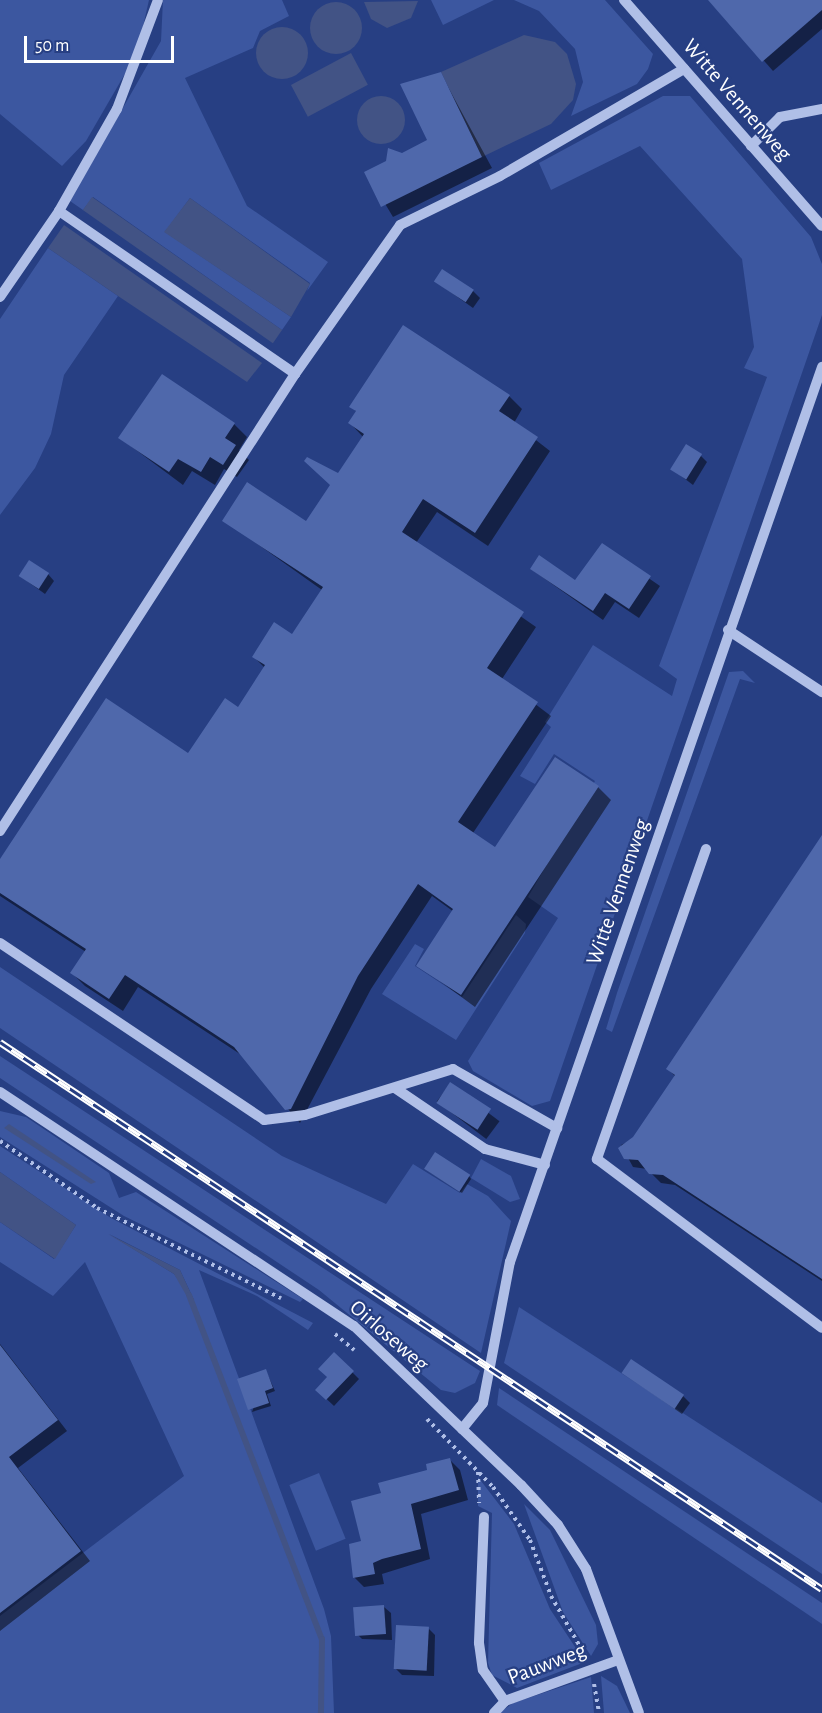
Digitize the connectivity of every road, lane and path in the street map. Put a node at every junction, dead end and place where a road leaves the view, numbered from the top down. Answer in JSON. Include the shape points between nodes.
{"nodes":[{"id":1,"x":158,"y":0,"type":"edge"},
{"id":2,"x":624,"y":0,"type":"edge"},
{"id":3,"x":684,"y":69,"type":"junction"},
{"id":4,"x":822,"y":109,"type":"edge"},
{"id":5,"x":751,"y":146,"type":"junction"},
{"id":6,"x":59,"y":211,"type":"junction"},
{"id":7,"x":822,"y":226,"type":"edge"},
{"id":8,"x":0,"y":297,"type":"edge"},
{"id":9,"x":822,"y":367,"type":"edge"},
{"id":10,"x":295,"y":374,"type":"junction"},
{"id":11,"x":728,"y":630,"type":"junction"},
{"id":12,"x":822,"y":693,"type":"edge"},
{"id":13,"x":0,"y":831,"type":"edge"},
{"id":14,"x":706,"y":849,"type":"dead end"},
{"id":15,"x":0,"y":943,"type":"edge"},
{"id":16,"x":394,"y":1088,"type":"junction"},
{"id":17,"x":0,"y":1092,"type":"edge"},
{"id":18,"x":557,"y":1128,"type":"junction"},
{"id":19,"x":0,"y":1141,"type":"edge"},
{"id":20,"x":545,"y":1165,"type":"junction"},
{"id":21,"x":286,"y":1300,"type":"dead end"},
{"id":22,"x":822,"y":1328,"type":"edge"},
{"id":23,"x":331,"y":1330,"type":"dead end"},
{"id":24,"x":357,"y":1353,"type":"dead end"},
{"id":25,"x":417,"y":1409,"type":"dead end"},
{"id":26,"x":462,"y":1429,"type":"junction"},
{"id":27,"x":478,"y":1472,"type":"junction"},
{"id":28,"x":484,"y":1517,"type":"joint"},
{"id":29,"x":618,"y":1660,"type":"junction"},
{"id":30,"x":592,"y":1667,"type":"junction"},
{"id":31,"x":505,"y":1701,"type":"junction"},
{"id":32,"x":494,"y":1713,"type":"edge"},
{"id":33,"x":598,"y":1713,"type":"edge"},
{"id":34,"x":639,"y":1713,"type":"edge"}],
"edges":[{"from":1,"to":6,"type":"street","via":[[117,109]]},
{"from":2,"to":3,"type":"street","name":"Witte Vennenweg"},
{"from":3,"to":5,"type":"street","name":"Witte Vennenweg"},
{"from":3,"to":10,"type":"street","via":[[500,176],[400,225]]},
{"from":4,"to":5,"type":"street","via":[[780,117]]},
{"from":5,"to":7,"type":"street","name":"Witte Vennenweg"},
{"from":6,"to":8,"type":"street"},
{"from":6,"to":10,"type":"street"},
{"from":9,"to":11,"type":"street","name":"Witte Vennenweg"},
{"from":10,"to":13,"type":"street"},
{"from":11,"to":12,"type":"street"},
{"from":11,"to":18,"type":"street","name":"Witte Vennenweg"},
{"from":14,"to":22,"type":"street","via":[[597,1159]]},
{"from":15,"to":16,"type":"street","via":[[264,1119],[305,1115]]},
{"from":16,"to":18,"type":"street","via":[[453,1069]]},
{"from":16,"to":20,"type":"street","via":[[485,1149]]},
{"from":17,"to":26,"type":"street","name":"Oirloseweg","via":[[354,1326]]},
{"from":18,"to":20,"type":"street","name":"Witte Vennenweg"},
{"from":19,"to":21,"type":"path","via":[[97,1208]]},
{"from":20,"to":26,"type":"street","name":"Witte Vennenweg","via":[[510,1262],[483,1404]]},
{"from":23,"to":24,"type":"path","name":"Oirloseweg"},
{"from":25,"to":27,"type":"path","name":"Oirloseweg"},
{"from":26,"to":29,"type":"street","name":"Oirloseweg","via":[[558,1526],[586,1569]]},
{"from":27,"to":28,"type":"path","via":[[479,1510]]},
{"from":27,"to":30,"type":"path","name":"Oirloseweg","via":[[530,1540],[551,1596]]},
{"from":28,"to":31,"type":"street","via":[[479,1642],[483,1670]]},
{"from":29,"to":30,"type":"street","name":"Pauwweg"},
{"from":29,"to":34,"type":"street","name":"Oirloseweg"},
{"from":30,"to":31,"type":"street","name":"Pauwweg"},
{"from":30,"to":33,"type":"path"},
{"from":31,"to":32,"type":"street","name":"Pauwweg"}]}
